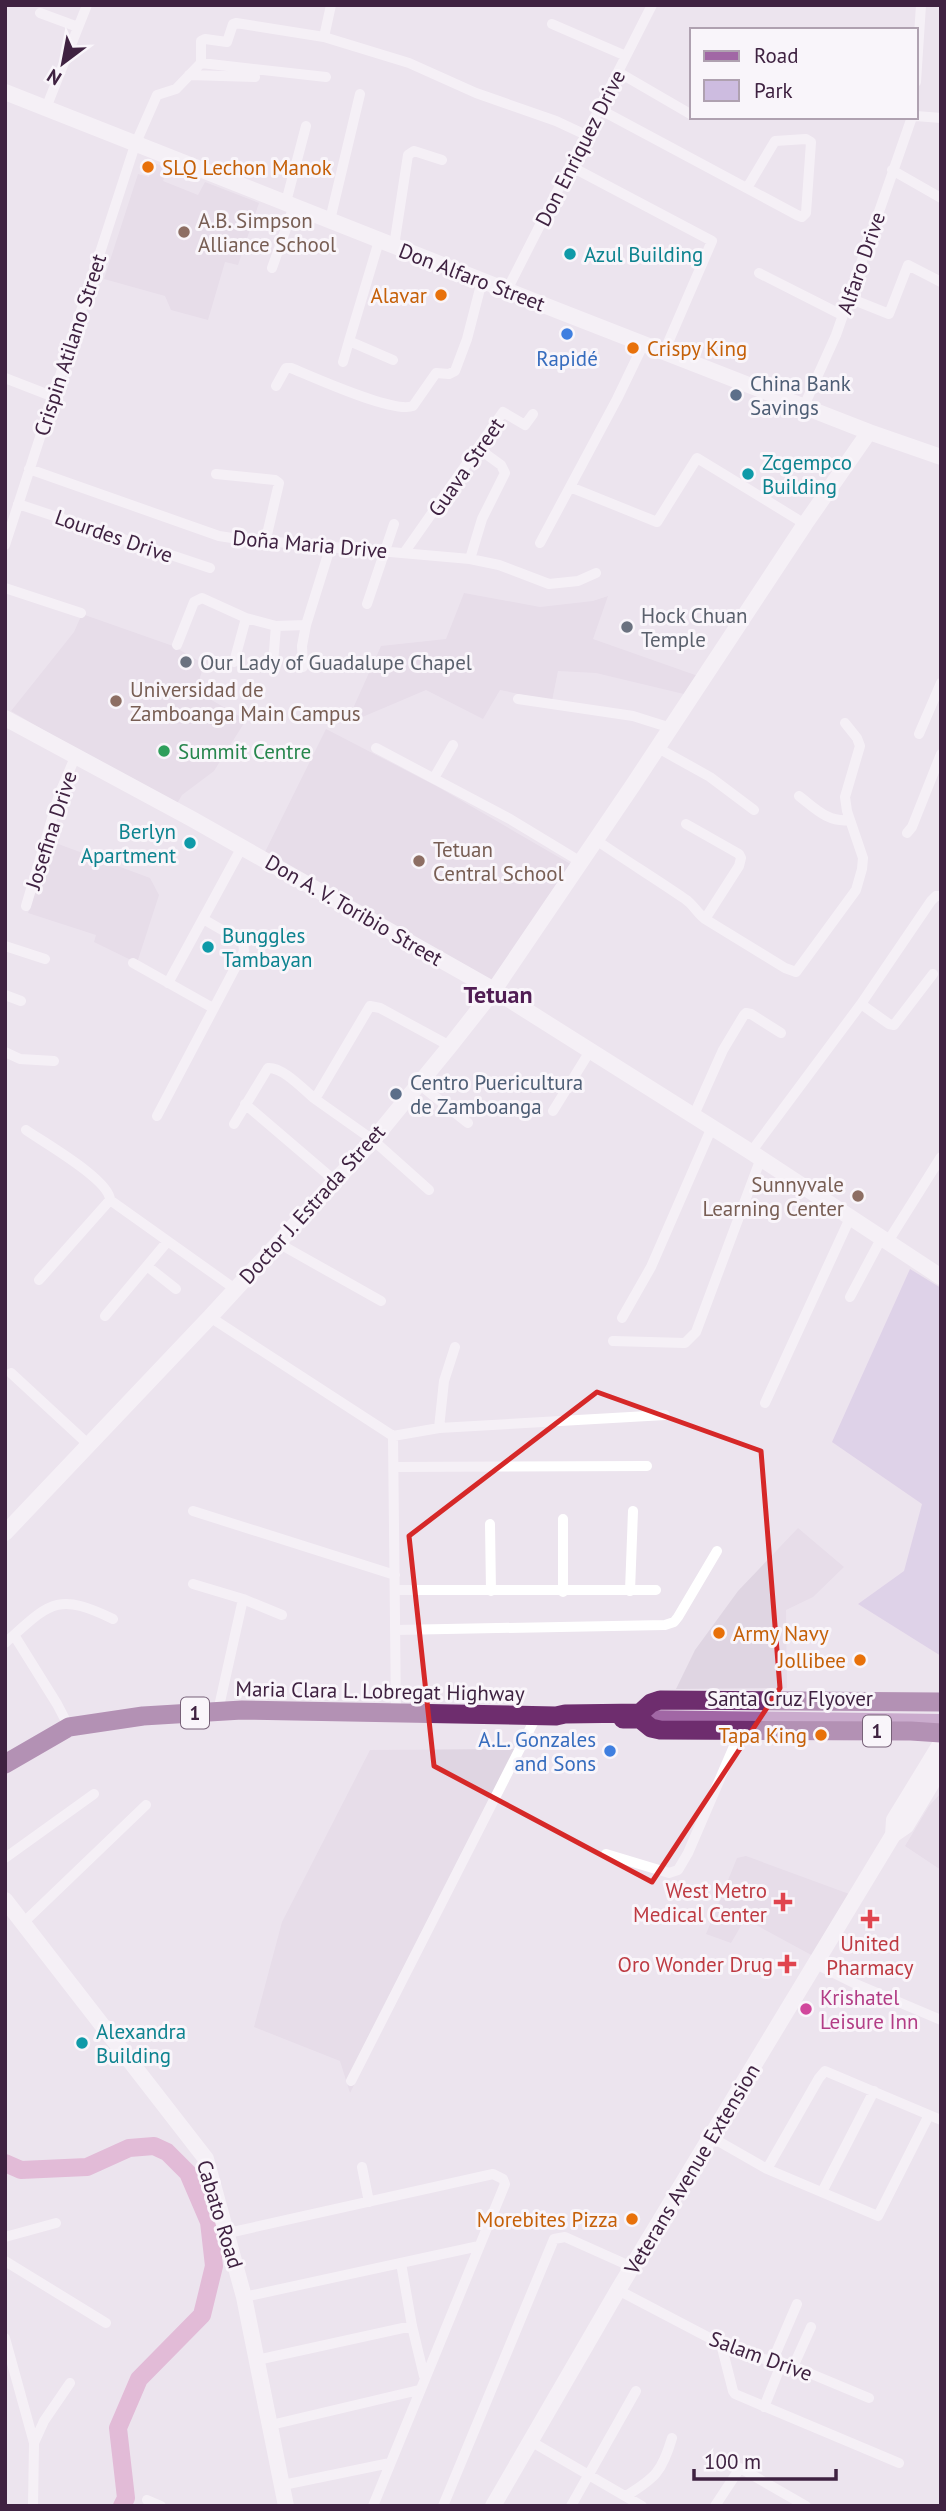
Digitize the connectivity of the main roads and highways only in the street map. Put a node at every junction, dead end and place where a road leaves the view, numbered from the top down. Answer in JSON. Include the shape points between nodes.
{"nodes":[{"id":1,"x":813,"y":1701,"type":"junction"},
{"id":2,"x":862,"y":1701,"type":"junction"},
{"id":3,"x":911,"y":1701,"type":"junction"},
{"id":4,"x":941,"y":1702,"type":"edge"},
{"id":5,"x":941,"y":1713,"type":"edge"},
{"id":6,"x":640,"y":1716,"type":"junction"},
{"id":7,"x":788,"y":1716,"type":"junction"},
{"id":8,"x":941,"y":1723,"type":"edge"},
{"id":9,"x":813,"y":1731,"type":"junction"},
{"id":10,"x":862,"y":1731,"type":"junction"},
{"id":11,"x":911,"y":1731,"type":"junction"},
{"id":12,"x":941,"y":1733,"type":"edge"},
{"id":13,"x":5,"y":1764,"type":"edge"}],
"edges":[{"from":1,"to":2,"type":"highway","name":"Maria Clara L. Lobregat Highway","number":"1"},
{"from":1,"to":6,"type":"highway","name":"Maria Clara L. Lobregat Highway","number":"1","via":[[660,1700]]},
{"from":1,"to":9,"type":"highway"},
{"from":2,"to":3,"type":"highway","name":"Maria Clara L. Lobregat Highway","number":"1"},
{"from":2,"to":10,"type":"highway"},
{"from":3,"to":4,"type":"highway","name":"Maria Clara L. Lobregat Highway","number":"1"},
{"from":3,"to":11,"type":"highway"},
{"from":5,"to":7,"type":"main road","name":"Santa Cruz Flyover"},
{"from":6,"to":7,"type":"main road","name":"Santa Cruz Flyover"},
{"from":6,"to":9,"type":"highway","name":"Maria Clara L. Lobregat Highway","number":"1","via":[[651,1728],[660,1730]]},
{"from":6,"to":13,"type":"highway","name":"Maria Clara L. Lobregat Highway","number":"1","via":[[218,1712],[143,1716],[69,1727]]},
{"from":7,"to":8,"type":"main road","name":"Santa Cruz Flyover"},
{"from":9,"to":10,"type":"highway","name":"Maria Clara L. Lobregat Highway","number":"1"},
{"from":10,"to":11,"type":"highway","name":"Maria Clara L. Lobregat Highway","number":"1"},
{"from":11,"to":12,"type":"highway","name":"Maria Clara L. Lobregat Highway","number":"1"}]}
